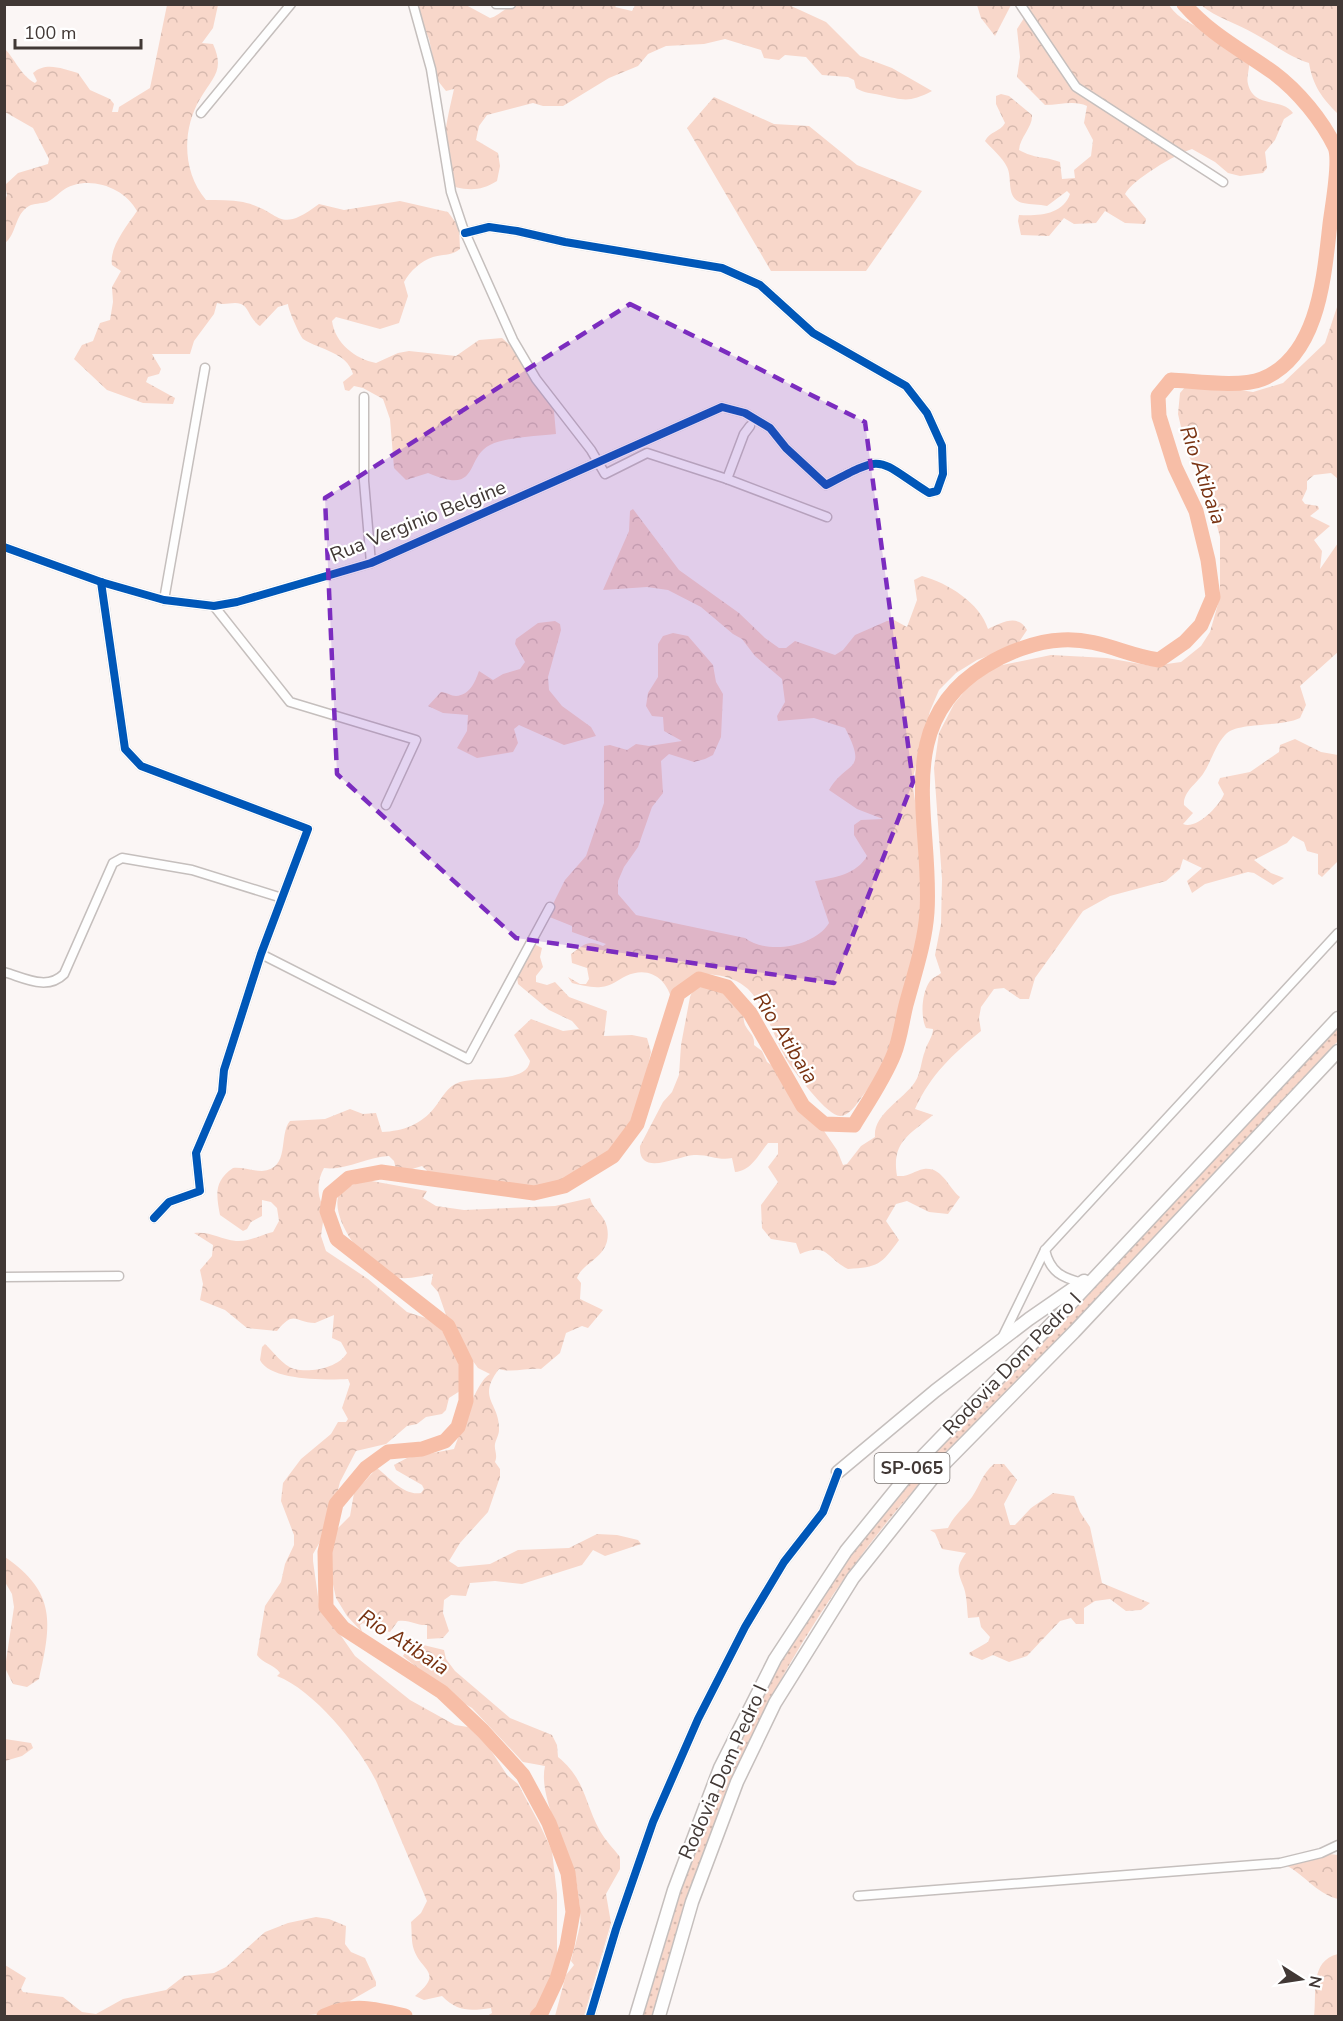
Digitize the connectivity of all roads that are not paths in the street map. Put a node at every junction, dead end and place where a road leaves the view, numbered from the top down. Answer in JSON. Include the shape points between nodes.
{"nodes":[{"id":1,"x":291,"y":4,"type":"edge"},
{"id":2,"x":413,"y":4,"type":"edge"},
{"id":3,"x":496,"y":4,"type":"edge"},
{"id":4,"x":511,"y":4,"type":"edge"},
{"id":5,"x":1020,"y":4,"type":"edge"},
{"id":6,"x":201,"y":113,"type":"dead end"},
{"id":7,"x":1223,"y":182,"type":"dead end"},
{"id":8,"x":465,"y":233,"type":"junction"},
{"id":9,"x":205,"y":368,"type":"dead end"},
{"id":10,"x":364,"y":397,"type":"dead end"},
{"id":11,"x":750,"y":426,"type":"dead end"},
{"id":12,"x":598,"y":464,"type":"junction"},
{"id":13,"x":727,"y":479,"type":"junction"},
{"id":14,"x":826,"y":517,"type":"dead end"},
{"id":15,"x":4,"y":548,"type":"edge"},
{"id":16,"x":371,"y":563,"type":"junction"},
{"id":17,"x":101,"y":582,"type":"junction"},
{"id":18,"x":164,"y":600,"type":"junction"},
{"id":19,"x":214,"y":606,"type":"junction"},
{"id":20,"x":386,"y":805,"type":"dead end"},
{"id":21,"x":282,"y":898,"type":"junction"},
{"id":22,"x":550,"y":907,"type":"dead end"},
{"id":23,"x":1338,"y":933,"type":"edge"},
{"id":24,"x":261,"y":954,"type":"junction"},
{"id":25,"x":4,"y":972,"type":"edge"},
{"id":26,"x":1338,"y":1018,"type":"edge"},
{"id":27,"x":1338,"y":1051,"type":"edge"},
{"id":28,"x":154,"y":1218,"type":"dead end"},
{"id":29,"x":1134,"y":1237,"type":"junction"},
{"id":30,"x":1045,"y":1250,"type":"junction"},
{"id":31,"x":119,"y":1276,"type":"dead end"},
{"id":32,"x":4,"y":1277,"type":"edge"},
{"id":33,"x":1083,"y":1283,"type":"junction"},
{"id":34,"x":1000,"y":1342,"type":"junction"},
{"id":35,"x":837,"y":1472,"type":"joint"},
{"id":36,"x":1338,"y":1845,"type":"edge"},
{"id":37,"x":858,"y":1896,"type":"dead end"},
{"id":38,"x":590,"y":2016,"type":"edge"},
{"id":39,"x":636,"y":2016,"type":"edge"},
{"id":40,"x":659,"y":2016,"type":"edge"}],
"edges":[{"from":1,"to":6,"type":"street"},
{"from":2,"to":8,"type":"street","via":[[431,69],[451,192]]},
{"from":3,"to":4,"type":"street"},
{"from":5,"to":7,"type":"street","via":[[1076,87]]},
{"from":8,"to":12,"type":"street","via":[[513,340],[536,379]]},
{"from":8,"to":12,"type":"street","name":"Rua Verginio Belgine","via":[[489,227],[517,231],[722,268],[760,285],[813,333],[906,386],[927,414],[942,446],[943,474],[937,491],[929,493],[889,464],[878,462],[865,464],[826,485],[770,428],[745,413],[722,407]]},
{"from":9,"to":18,"type":"street"},
{"from":10,"to":16,"type":"street","via":[[364,481]]},
{"from":11,"to":13,"type":"street"},
{"from":12,"to":13,"type":"street","via":[[605,474],[647,453]]},
{"from":12,"to":16,"type":"street","name":"Rua Verginio Belgine"},
{"from":13,"to":14,"type":"street"},
{"from":15,"to":17,"type":"street","name":"Rua Verginio Belgine"},
{"from":16,"to":19,"type":"street","name":"Rua Verginio Belgine"},
{"from":17,"to":18,"type":"street","name":"Rua Verginio Belgine"},
{"from":17,"to":21,"type":"street","via":[[125,749],[141,766],[308,830]]},
{"from":18,"to":19,"type":"street","name":"Rua Verginio Belgine"},
{"from":19,"to":20,"type":"street","via":[[290,702],[416,740]]},
{"from":21,"to":24,"type":"street"},
{"from":21,"to":25,"type":"street","via":[[192,870],[122,858],[113,863],[57,982],[47,984]]},
{"from":22,"to":24,"type":"street","via":[[468,1059]]},
{"from":23,"to":30,"type":"street"},
{"from":24,"to":28,"type":"street","via":[[224,1070],[222,1092],[196,1153],[200,1191],[169,1202]]},
{"from":26,"to":29,"type":"highway","name":"Rodovia Dom Pedro I","number":"SP-065"},
{"from":27,"to":40,"type":"highway","name":"Rodovia Dom Pedro I","number":"SP-065","via":[[943,1465],[853,1578],[775,1703],[737,1782],[692,1902]]},
{"from":29,"to":33,"type":"highway"},
{"from":29,"to":39,"type":"highway","name":"Rodovia Dom Pedro I","number":"SP-065","via":[[917,1463],[846,1551],[799,1620],[752,1701],[703,1808]]},
{"from":30,"to":33,"type":"street","via":[[1048,1264],[1057,1274]]},
{"from":30,"to":34,"type":"street"},
{"from":31,"to":32,"type":"street"},
{"from":33,"to":34,"type":"highway"},
{"from":34,"to":35,"type":"highway"},
{"from":35,"to":38,"type":"street","via":[[823,1512],[784,1562],[698,1719],[653,1822]]},
{"from":36,"to":37,"type":"street","via":[[1280,1863]]}]}
